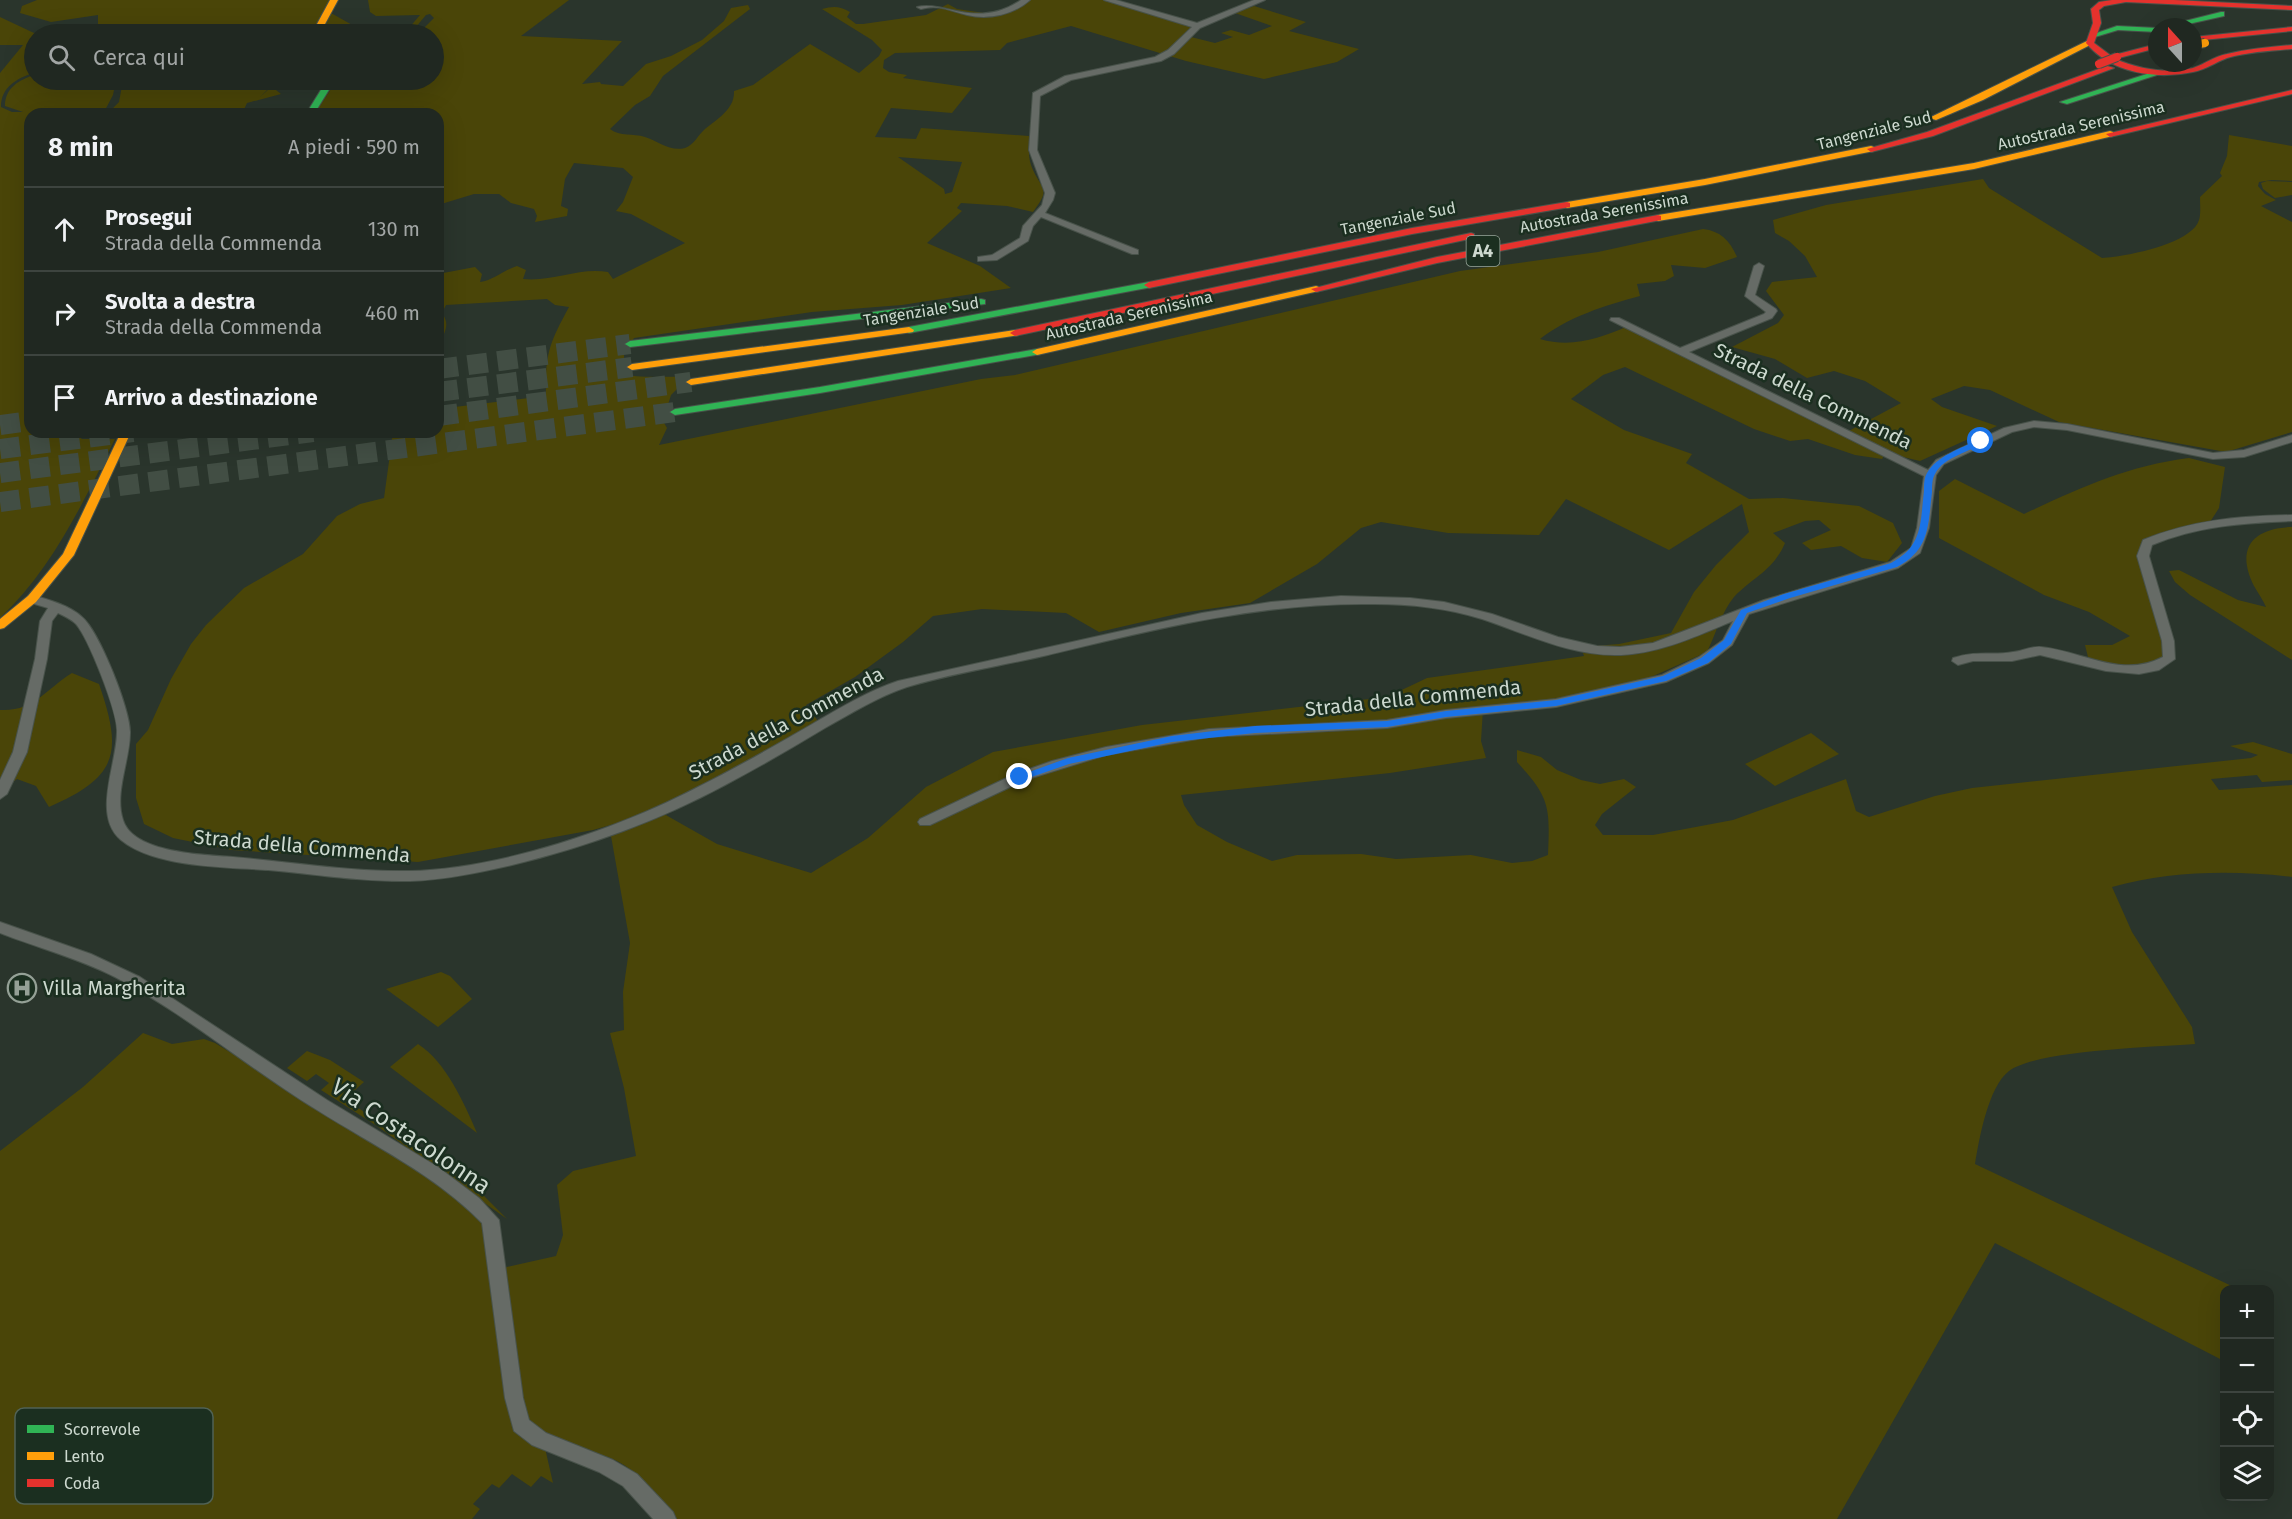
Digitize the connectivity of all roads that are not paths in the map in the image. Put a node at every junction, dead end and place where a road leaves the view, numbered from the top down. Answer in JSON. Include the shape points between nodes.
{"nodes":[{"id":1,"x":334,"y":0,"type":"edge"},
{"id":2,"x":1026,"y":0,"type":"edge"},
{"id":3,"x":1108,"y":0,"type":"edge"},
{"id":4,"x":1261,"y":0,"type":"edge"},
{"id":5,"x":2126,"y":0,"type":"edge"},
{"id":6,"x":921,"y":7,"type":"dead end"},
{"id":7,"x":2292,"y":8,"type":"edge"},
{"id":8,"x":2095,"y":12,"type":"junction"},
{"id":9,"x":2202,"y":18,"type":"edge"},
{"id":10,"x":2292,"y":18,"type":"edge"},
{"id":11,"x":321,"y":24,"type":"edge"},
{"id":12,"x":1197,"y":26,"type":"junction"},
{"id":13,"x":2132,"y":28,"type":"junction"},
{"id":14,"x":2148,"y":29,"type":"edge"},
{"id":15,"x":2292,"y":29,"type":"edge"},
{"id":16,"x":2292,"y":35,"type":"edge"},
{"id":17,"x":2093,"y":39,"type":"junction"},
{"id":18,"x":2202,"y":40,"type":"edge"},
{"id":19,"x":2202,"y":41,"type":"edge"},
{"id":20,"x":2202,"y":46,"type":"edge"},
{"id":21,"x":2292,"y":46,"type":"edge"},
{"id":22,"x":2148,"y":50,"type":"edge"},
{"id":23,"x":2148,"y":55,"type":"edge"},
{"id":24,"x":2210,"y":61,"type":"junction"},
{"id":25,"x":2114,"y":63,"type":"junction"},
{"id":26,"x":2202,"y":66,"type":"edge"},
{"id":27,"x":2148,"y":70,"type":"edge"},
{"id":28,"x":2171,"y":72,"type":"edge"},
{"id":29,"x":325,"y":90,"type":"edge"},
{"id":30,"x":2235,"y":90,"type":"dead end"},
{"id":31,"x":2292,"y":92,"type":"edge"},
{"id":32,"x":2049,"y":107,"type":"dead end"},
{"id":33,"x":314,"y":108,"type":"edge"},
{"id":34,"x":2029,"y":113,"type":"dead end"},
{"id":35,"x":1930,"y":134,"type":"junction"},
{"id":36,"x":1995,"y":146,"type":"dead end"},
{"id":37,"x":1848,"y":147,"type":"junction"},
{"id":38,"x":1931,"y":158,"type":"dead end"},
{"id":39,"x":1040,"y":214,"type":"junction"},
{"id":40,"x":1135,"y":252,"type":"dead end"},
{"id":41,"x":981,"y":259,"type":"dead end"},
{"id":42,"x":1759,"y":266,"type":"dead end"},
{"id":43,"x":1615,"y":320,"type":"dead end"},
{"id":44,"x":630,"y":344,"type":"tunnel mouth"},
{"id":45,"x":1680,"y":352,"type":"junction"},
{"id":46,"x":632,"y":367,"type":"tunnel mouth"},
{"id":47,"x":691,"y":382,"type":"tunnel mouth"},
{"id":48,"x":675,"y":412,"type":"tunnel mouth"},
{"id":49,"x":123,"y":438,"type":"edge"},
{"id":50,"x":2292,"y":438,"type":"edge"},
{"id":51,"x":1930,"y":475,"type":"junction"},
{"id":52,"x":2292,"y":518,"type":"edge"},
{"id":53,"x":32,"y":599,"type":"junction"},
{"id":54,"x":54,"y":609,"type":"junction"},
{"id":55,"x":1744,"y":612,"type":"junction"},
{"id":56,"x":0,"y":625,"type":"edge"},
{"id":57,"x":1958,"y":661,"type":"dead end"},
{"id":58,"x":0,"y":794,"type":"edge"},
{"id":59,"x":925,"y":822,"type":"dead end"},
{"id":60,"x":0,"y":927,"type":"edge"},
{"id":61,"x":666,"y":1519,"type":"edge"}],
"edges":[{"from":1,"to":11,"type":"main road"},
{"from":2,"to":6,"type":"street","via":[[998,15],[957,9],[941,2]]},
{"from":3,"to":12,"type":"street"},
{"from":4,"to":12,"type":"street"},
{"from":5,"to":7,"type":"main road"},
{"from":5,"to":8,"type":"main road","via":[[2102,4]]},
{"from":8,"to":13,"type":"main road","via":[[2108,22]]},
{"from":8,"to":17,"type":"main road"},
{"from":9,"to":10,"type":"main road","via":[[2215,15]]},
{"from":12,"to":39,"type":"street","via":[[1171,52],[1158,59],[1068,78],[1036,95],[1033,147],[1037,166],[1050,190]]},
{"from":13,"to":14,"type":"main road"},
{"from":13,"to":17,"type":"main road","via":[[2104,31]]},
{"from":15,"to":18,"type":"main road"},
{"from":16,"to":19,"type":"main road"},
{"from":17,"to":27,"type":"main road","via":[[2093,49],[2110,60]]},
{"from":17,"to":37,"type":"main road","via":[[1980,98]]},
{"from":20,"to":24,"type":"main road"},
{"from":21,"to":24,"type":"main road"},
{"from":22,"to":25,"type":"main road","name":"Tangenziale Sud"},
{"from":23,"to":25,"type":"main road","name":"Tangenziale Sud"},
{"from":24,"to":26,"type":"main road"},
{"from":25,"to":35,"type":"main road","name":"Tangenziale Sud","via":[[2003,110]]},
{"from":25,"to":37,"type":"main road","name":"Tangenziale Sud","via":[[1950,120]]},
{"from":28,"to":32,"type":"main road"},
{"from":29,"to":33,"type":"main road"},
{"from":30,"to":36,"type":"main road","name":"Autostrada Serenissima"},
{"from":31,"to":48,"type":"main road","name":"Autostrada Serenissima","number":"A4","via":[[1974,165],[1590,229],[1437,260],[1026,354]]},
{"from":34,"to":35,"type":"main road"},
{"from":35,"to":46,"type":"main road","name":"Tangenziale Sud","via":[[1792,166],[1412,231],[1033,308],[806,345]]},
{"from":37,"to":44,"type":"main road","name":"Tangenziale Sud","via":[[1049,292]]},
{"from":38,"to":47,"type":"main road","name":"Autostrada Serenissima","number":"A4","via":[[1492,232],[1018,333]]},
{"from":39,"to":40,"type":"street"},
{"from":39,"to":41,"type":"street","via":[[1029,221],[1025,239],[994,258]]},
{"from":42,"to":45,"type":"street","name":"Strada della Commenda","via":[[1750,296],[1772,311],[1768,316]]},
{"from":43,"to":45,"type":"street","name":"Strada della Commenda"},
{"from":45,"to":51,"type":"street","name":"Strada della Commenda"},
{"from":49,"to":53,"type":"main road","via":[[68,555]]},
{"from":50,"to":51,"type":"street","via":[[2248,454],[2213,456],[2114,435],[2034,424],[1981,441],[1940,462]]},
{"from":51,"to":55,"type":"street","name":"Strada della Commenda","via":[[1923,528],[1916,550],[1909,557]]},
{"from":52,"to":57,"type":"street","via":[[2210,522],[2175,530],[2147,543],[2143,556],[2168,641],[2169,659],[2158,667],[2124,671],[2038,651],[2009,657],[1976,654]]},
{"from":53,"to":54,"type":"street","name":"Strada della Commenda"},
{"from":53,"to":56,"type":"main road"},
{"from":54,"to":55,"type":"street","name":"Strada della Commenda","via":[[84,623],[122,718],[124,733],[112,813],[125,837],[139,847],[157,852],[390,877],[444,874],[562,847],[660,811],[880,692],[924,676],[1167,623],[1325,601],[1393,601],[1443,605],[1581,647],[1615,652],[1670,643]]},
{"from":54,"to":58,"type":"street","via":[[46,621],[20,752]]},
{"from":55,"to":59,"type":"street","name":"Strada della Commenda","via":[[1728,642],[1704,660],[1666,678],[1556,703],[1387,724],[1209,733],[1106,752],[1020,777]]},
{"from":60,"to":61,"type":"street","name":"Via Costacolonna","via":[[94,961],[135,981],[474,1201],[490,1220],[521,1425],[539,1439],[630,1480]]}]}
